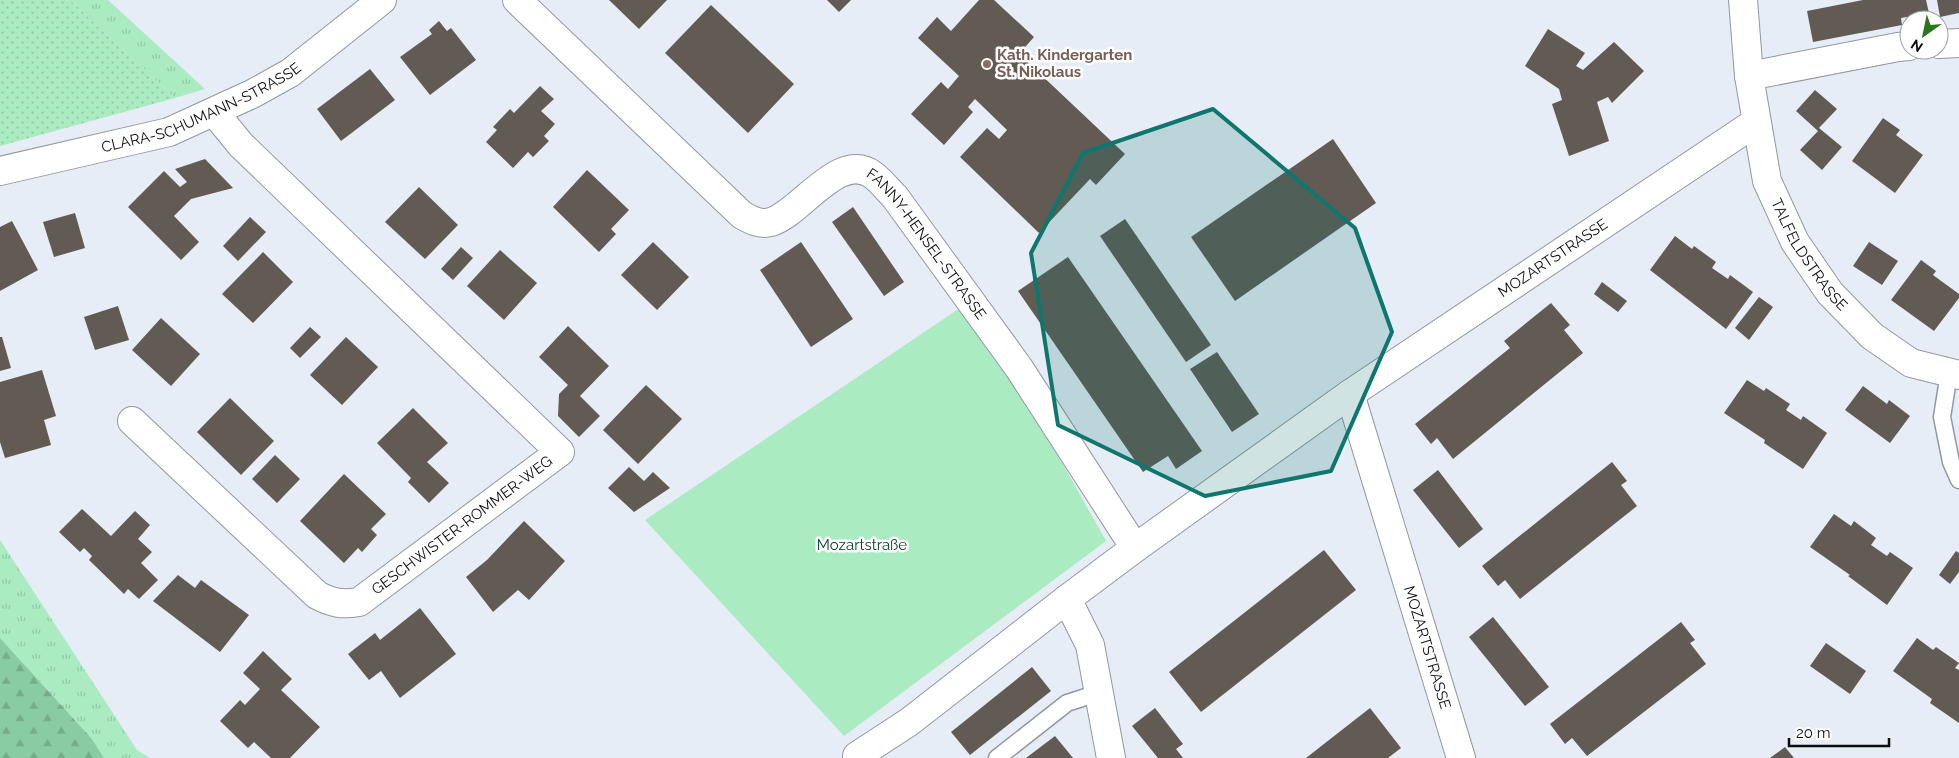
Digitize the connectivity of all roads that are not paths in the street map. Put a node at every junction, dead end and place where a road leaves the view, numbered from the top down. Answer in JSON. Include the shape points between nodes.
{"nodes":[{"id":1,"x":382,"y":0,"type":"edge"},
{"id":2,"x":517,"y":0,"type":"edge"},
{"id":3,"x":1743,"y":0,"type":"edge"},
{"id":4,"x":1899,"y":47,"type":"edge"},
{"id":5,"x":1749,"y":76,"type":"junction"},
{"id":6,"x":214,"y":112,"type":"junction"},
{"id":7,"x":1756,"y":122,"type":"junction"},
{"id":8,"x":0,"y":172,"type":"edge"},
{"id":9,"x":1954,"y":374,"type":"edge"},
{"id":10,"x":1350,"y":394,"type":"junction"},
{"id":11,"x":132,"y":421,"type":"dead end"},
{"id":12,"x":1959,"y":480,"type":"edge"},
{"id":13,"x":1135,"y":548,"type":"junction"},
{"id":14,"x":1067,"y":598,"type":"junction"},
{"id":15,"x":1098,"y":693,"type":"junction"},
{"id":16,"x":857,"y":756,"type":"dead end"},
{"id":17,"x":996,"y":758,"type":"edge"},
{"id":18,"x":1112,"y":758,"type":"edge"},
{"id":19,"x":1461,"y":758,"type":"edge"}],
"edges":[{"from":1,"to":6,"type":"street","name":"CLARA-SCHUMANN-STRASSE","via":[[290,73]]},
{"from":2,"to":13,"type":"street","name":"FANNY-HENSEL-STRASSE","via":[[742,215],[756,222],[771,222],[839,173],[856,168],[873,174],[895,197],[1019,368]]},
{"from":3,"to":5,"type":"street","name":"TALFELDSTRASSE"},
{"from":4,"to":5,"type":"street"},
{"from":5,"to":7,"type":"street","name":"TALFELDSTRASSE"},
{"from":6,"to":8,"type":"street","name":"CLARA-SCHUMANN-STRASSE","via":[[168,132]]},
{"from":6,"to":11,"type":"street","name":"GESCHWISTER-ROMMER-WEG","via":[[241,145],[560,452],[359,602],[345,604],[330,602],[317,595]]},
{"from":7,"to":9,"type":"street","name":"TALFELDSTRASSE","via":[[1767,181],[1795,242],[1830,293],[1872,336],[1910,363]]},
{"from":7,"to":10,"type":"street","name":"MOZARTSTRASSE"},
{"from":9,"to":12,"type":"lane","name":"TALFELDSTRASSE","via":[[1942,417],[1951,462]]},
{"from":10,"to":13,"type":"street","name":"MOZARTSTRASSE"},
{"from":10,"to":19,"type":"street","name":"MOZARTSTRASSE"},
{"from":13,"to":14,"type":"street","name":"MOZARTSTRASSE"},
{"from":14,"to":15,"type":"street","via":[[1090,645]]},
{"from":14,"to":16,"type":"street","name":"MOZARTSTRASSE","via":[[909,722]]},
{"from":15,"to":17,"type":"lane","via":[[1068,703]]},
{"from":15,"to":18,"type":"street"}]}
